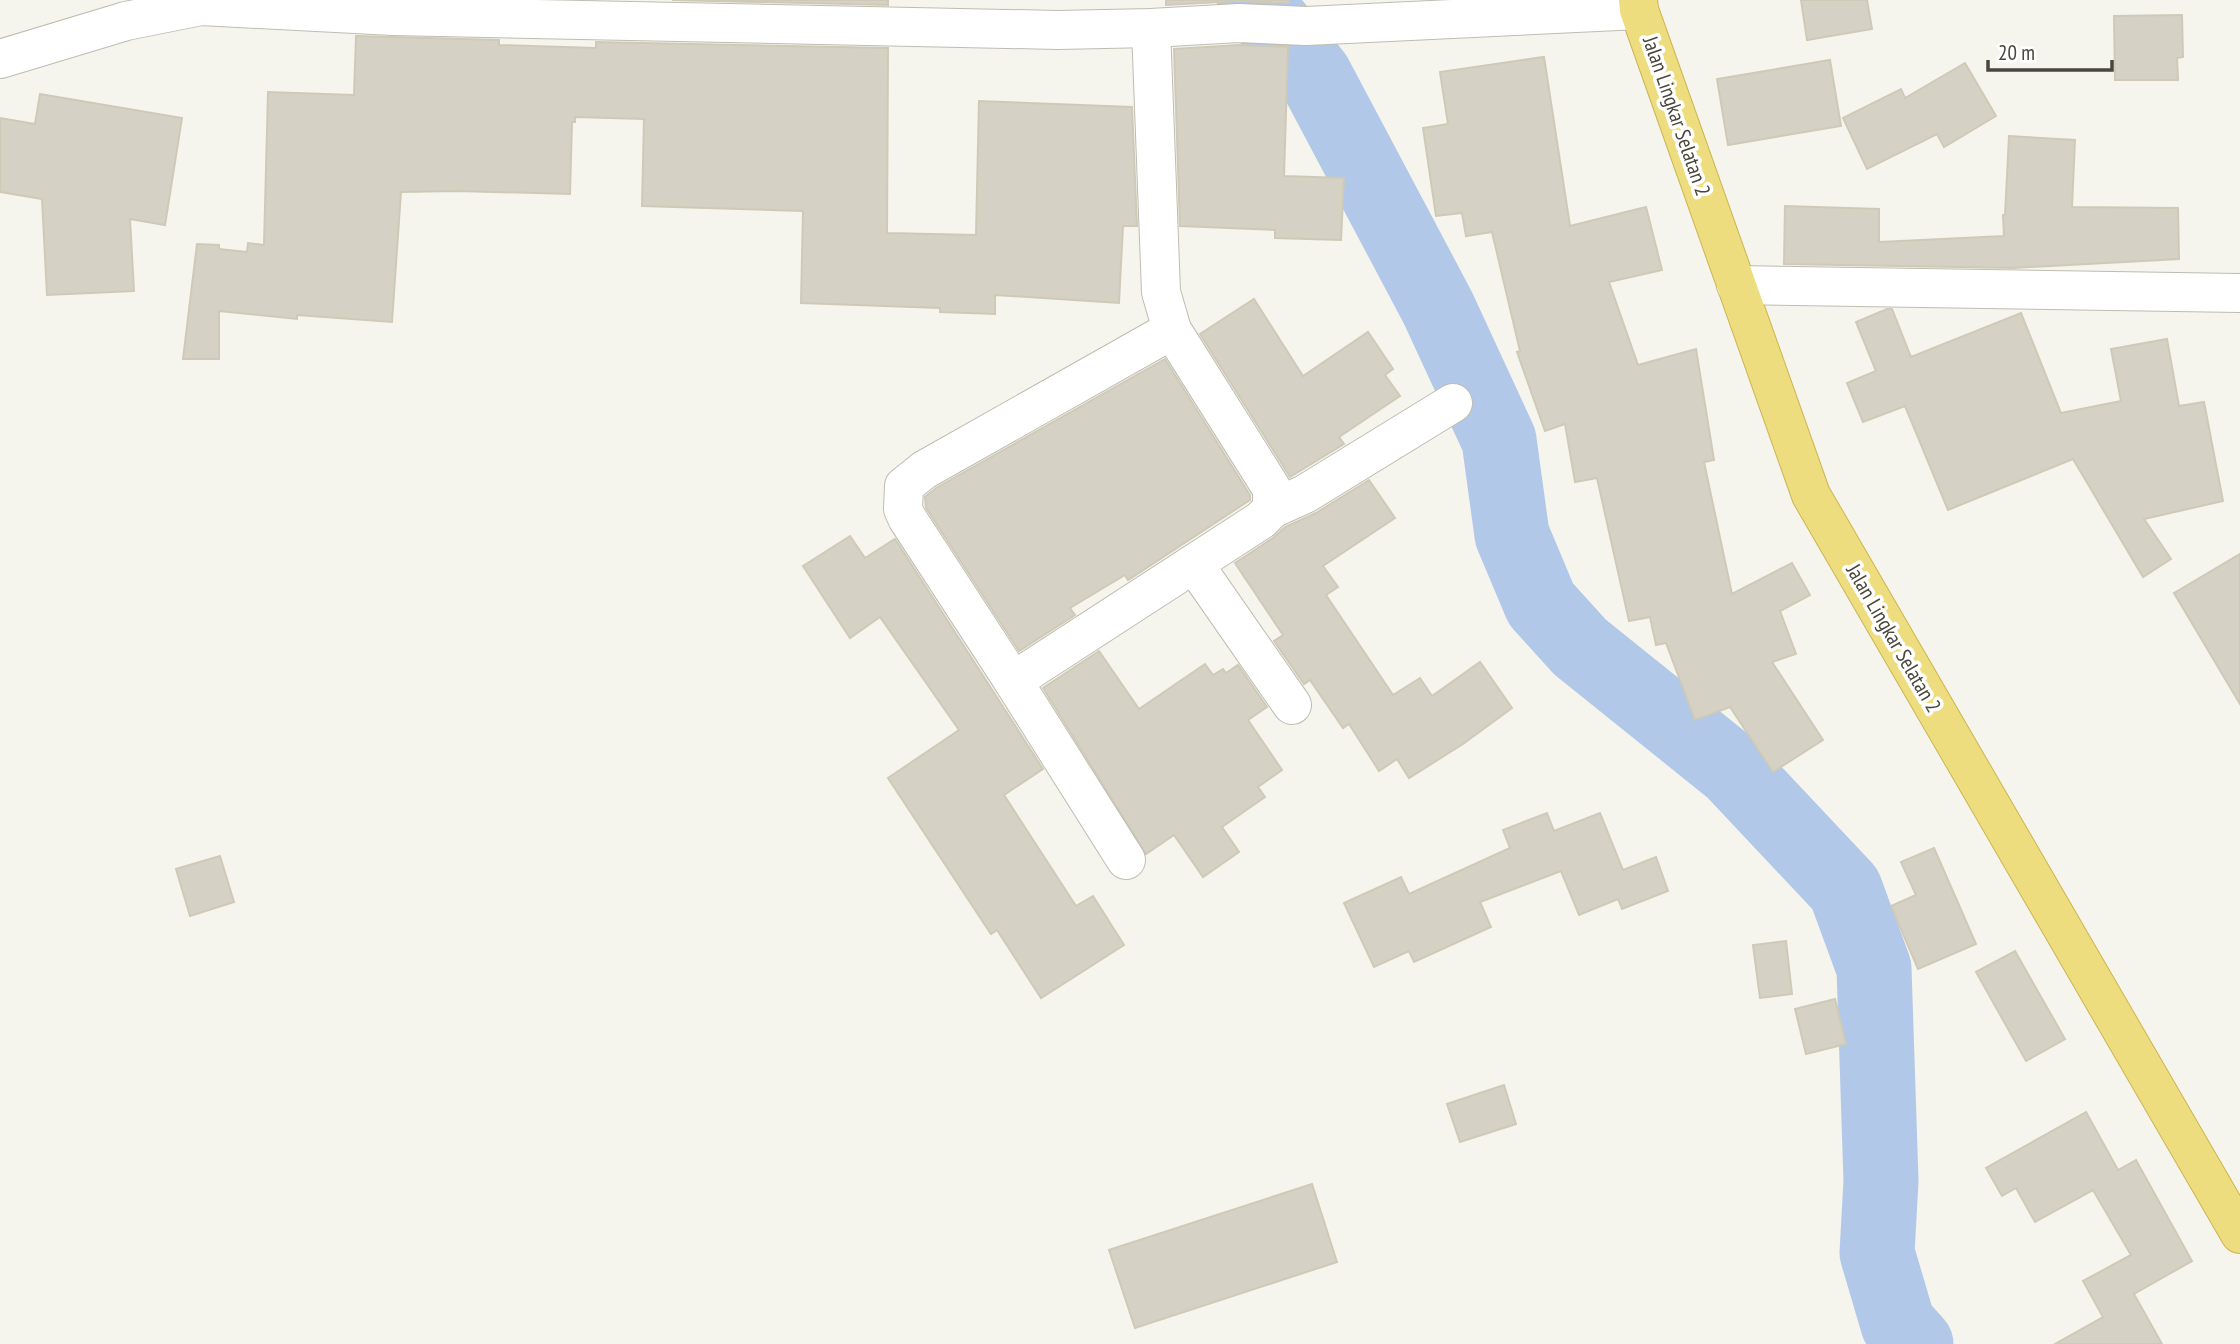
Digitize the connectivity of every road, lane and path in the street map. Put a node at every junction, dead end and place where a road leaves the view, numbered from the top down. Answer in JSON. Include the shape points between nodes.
{"nodes":[{"id":1,"x":1639,"y":5,"type":"edge"},
{"id":2,"x":1151,"y":28,"type":"junction"},
{"id":3,"x":0,"y":59,"type":"edge"},
{"id":4,"x":1736,"y":285,"type":"junction"},
{"id":5,"x":2240,"y":292,"type":"edge"},
{"id":6,"x":1172,"y":330,"type":"junction"},
{"id":7,"x":1453,"y":404,"type":"dead end"},
{"id":8,"x":1272,"y":509,"type":"junction"},
{"id":9,"x":1194,"y":564,"type":"junction"},
{"id":10,"x":1013,"y":681,"type":"junction"},
{"id":11,"x":1292,"y":705,"type":"dead end"},
{"id":12,"x":1126,"y":860,"type":"dead end"},
{"id":13,"x":2240,"y":1234,"type":"edge"}],
"edges":[{"from":1,"to":2,"type":"street","via":[[1306,26],[1239,23]]},
{"from":1,"to":4,"type":"highway","name":"Jalan Lingkar Selatan 2"},
{"from":2,"to":3,"type":"street","via":[[393,16],[201,6],[126,21]]},
{"from":2,"to":6,"type":"street","via":[[1161,292]]},
{"from":4,"to":5,"type":"street"},
{"from":4,"to":13,"type":"highway","name":"Jalan Lingkar Selatan 2","via":[[1811,495]]},
{"from":6,"to":8,"type":"street","via":[[1269,484]]},
{"from":6,"to":10,"type":"street","via":[[924,470],[904,486],[907,519]]},
{"from":7,"to":8,"type":"street","via":[[1305,494]]},
{"from":8,"to":9,"type":"street"},
{"from":9,"to":10,"type":"street"},
{"from":9,"to":11,"type":"street"},
{"from":10,"to":12,"type":"street"}]}
